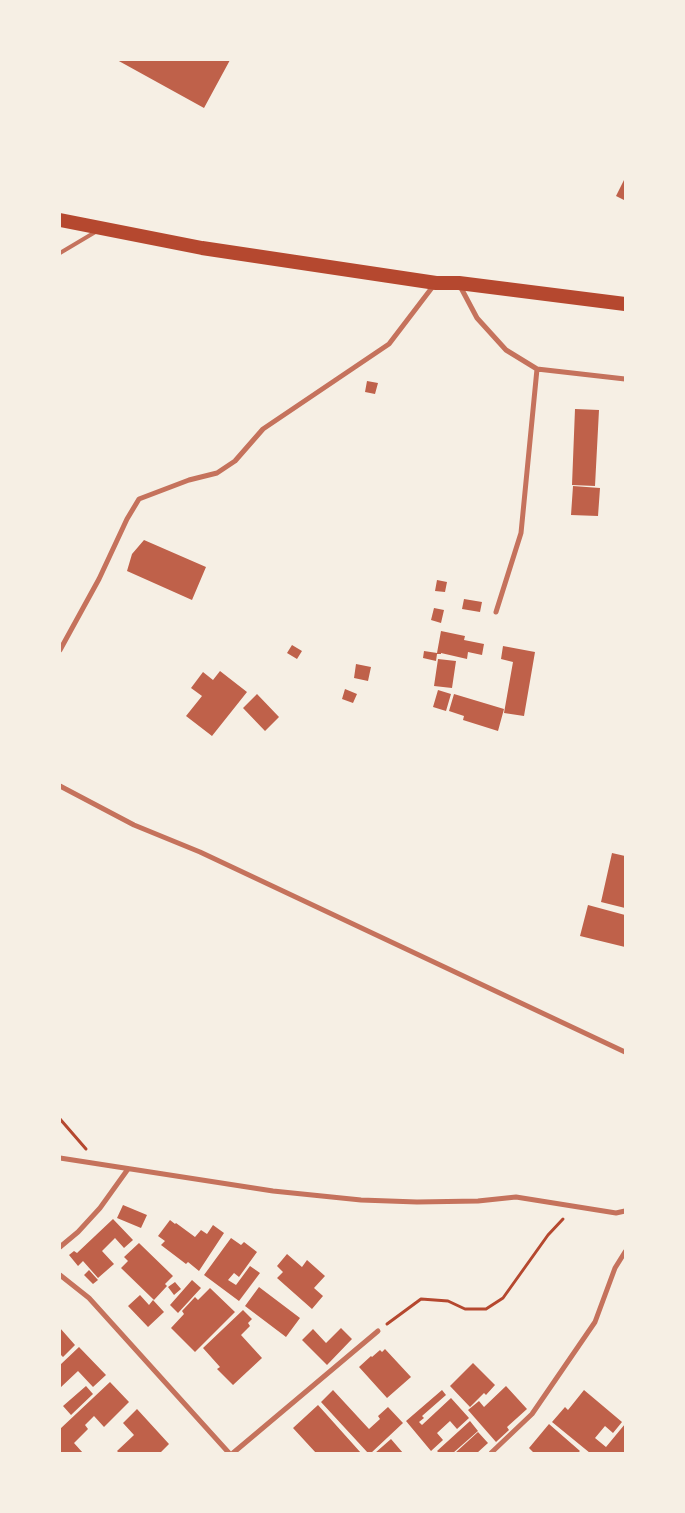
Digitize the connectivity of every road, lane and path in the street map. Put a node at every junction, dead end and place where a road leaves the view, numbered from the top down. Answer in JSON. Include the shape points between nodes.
{"nodes":[{"id":1,"x":60,"y":220,"type":"edge"},
{"id":2,"x":101,"y":229,"type":"junction"},
{"id":3,"x":60,"y":253,"type":"edge"},
{"id":4,"x":436,"y":282,"type":"junction"},
{"id":5,"x":459,"y":283,"type":"junction"},
{"id":6,"x":625,"y":304,"type":"edge"},
{"id":7,"x":537,"y":369,"type":"junction"},
{"id":8,"x":625,"y":379,"type":"edge"},
{"id":9,"x":496,"y":612,"type":"dead end"},
{"id":10,"x":60,"y":650,"type":"edge"},
{"id":11,"x":60,"y":786,"type":"edge"},
{"id":12,"x":625,"y":1052,"type":"edge"},
{"id":13,"x":60,"y":1119,"type":"edge"},
{"id":14,"x":60,"y":1158,"type":"edge"},
{"id":15,"x":96,"y":1164,"type":"junction"},
{"id":16,"x":128,"y":1169,"type":"junction"},
{"id":17,"x":575,"y":1206,"type":"junction"},
{"id":18,"x":625,"y":1211,"type":"edge"},
{"id":19,"x":60,"y":1247,"type":"edge"},
{"id":20,"x":625,"y":1252,"type":"edge"},
{"id":21,"x":60,"y":1275,"type":"edge"},
{"id":22,"x":378,"y":1331,"type":"joint"},
{"id":23,"x":229,"y":1453,"type":"edge"},
{"id":24,"x":233,"y":1453,"type":"edge"},
{"id":25,"x":491,"y":1453,"type":"edge"}],
"edges":[{"from":1,"to":2,"type":"highway"},
{"from":2,"to":3,"type":"lane"},
{"from":2,"to":4,"type":"highway","via":[[202,248]]},
{"from":4,"to":5,"type":"highway"},
{"from":4,"to":10,"type":"street","via":[[389,344],[263,429],[235,461],[217,473],[139,499]]},
{"from":5,"to":6,"type":"highway"},
{"from":5,"to":7,"type":"street","via":[[478,318],[494,337],[506,350]]},
{"from":7,"to":8,"type":"street"},
{"from":7,"to":9,"type":"street","via":[[520,533]]},
{"from":11,"to":12,"type":"street","via":[[134,825],[200,852]]},
{"from":13,"to":15,"type":"path"},
{"from":14,"to":15,"type":"street"},
{"from":15,"to":16,"type":"street"},
{"from":16,"to":17,"type":"street","via":[[273,1191],[361,1200],[478,1201],[516,1197]]},
{"from":16,"to":19,"type":"street","via":[[100,1208]]},
{"from":17,"to":18,"type":"street","via":[[616,1213]]},
{"from":17,"to":22,"type":"path","via":[[548,1235],[503,1298],[486,1309],[465,1309],[448,1301],[421,1299]]},
{"from":20,"to":25,"type":"street","via":[[615,1268],[595,1322],[532,1414]]},
{"from":21,"to":23,"type":"street","via":[[89,1298]]},
{"from":22,"to":24,"type":"street"}]}
